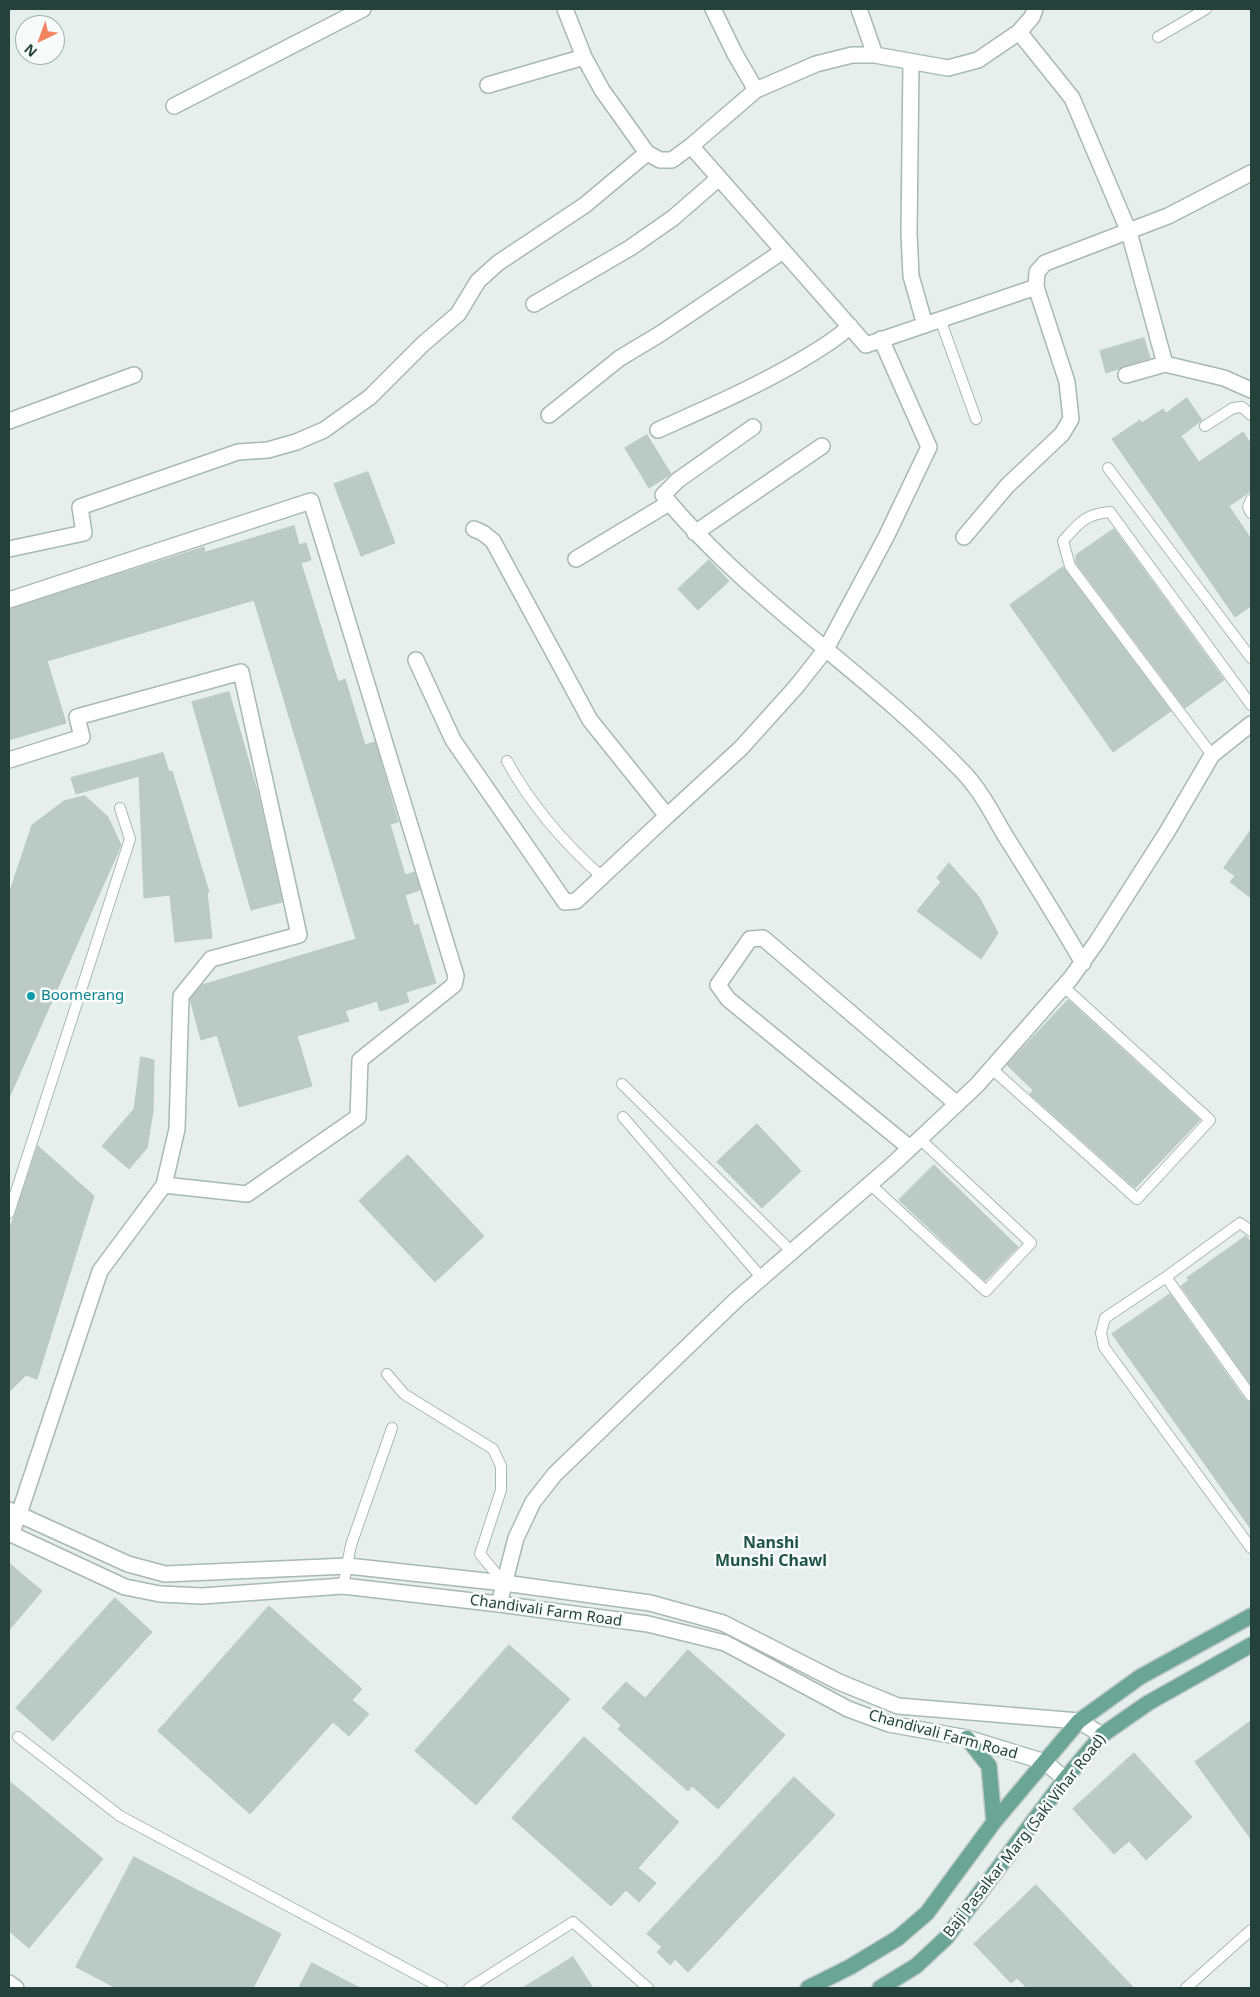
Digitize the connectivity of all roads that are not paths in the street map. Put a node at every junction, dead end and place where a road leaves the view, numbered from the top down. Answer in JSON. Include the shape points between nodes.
{"nodes":[{"id":1,"x":363,"y":9,"type":"edge"},
{"id":2,"x":565,"y":9,"type":"edge"},
{"id":3,"x":714,"y":9,"type":"edge"},
{"id":4,"x":859,"y":9,"type":"edge"},
{"id":5,"x":1035,"y":9,"type":"edge"},
{"id":6,"x":1206,"y":9,"type":"edge"},
{"id":7,"x":1019,"y":32,"type":"junction"},
{"id":8,"x":1158,"y":38,"type":"dead end"},
{"id":9,"x":876,"y":55,"type":"junction"},
{"id":10,"x":584,"y":56,"type":"junction"},
{"id":11,"x":912,"y":63,"type":"junction"},
{"id":12,"x":488,"y":85,"type":"dead end"},
{"id":13,"x":756,"y":90,"type":"junction"},
{"id":14,"x":174,"y":106,"type":"dead end"},
{"id":15,"x":692,"y":146,"type":"junction"},
{"id":16,"x":647,"y":153,"type":"junction"},
{"id":17,"x":1250,"y":173,"type":"edge"},
{"id":18,"x":719,"y":178,"type":"junction"},
{"id":19,"x":1129,"y":232,"type":"junction"},
{"id":20,"x":783,"y":251,"type":"junction"},
{"id":21,"x":1036,"y":287,"type":"junction"},
{"id":22,"x":534,"y":304,"type":"dead end"},
{"id":23,"x":940,"y":319,"type":"junction"},
{"id":24,"x":925,"y":324,"type":"junction"},
{"id":25,"x":850,"y":326,"type":"junction"},
{"id":26,"x":881,"y":339,"type":"junction"},
{"id":27,"x":1165,"y":364,"type":"junction"},
{"id":28,"x":134,"y":375,"type":"dead end"},
{"id":29,"x":1126,"y":375,"type":"dead end"},
{"id":30,"x":1251,"y":390,"type":"edge"},
{"id":31,"x":549,"y":415,"type":"dead end"},
{"id":32,"x":1251,"y":415,"type":"edge"},
{"id":33,"x":976,"y":419,"type":"dead end"},
{"id":34,"x":9,"y":421,"type":"edge"},
{"id":35,"x":1205,"y":426,"type":"dead end"},
{"id":36,"x":753,"y":427,"type":"dead end"},
{"id":37,"x":658,"y":430,"type":"dead end"},
{"id":38,"x":822,"y":446,"type":"dead end"},
{"id":39,"x":1108,"y":468,"type":"dead end"},
{"id":40,"x":1251,"y":500,"type":"edge"},
{"id":41,"x":669,"y":503,"type":"junction"},
{"id":42,"x":1251,"y":513,"type":"edge"},
{"id":43,"x":474,"y":529,"type":"dead end"},
{"id":44,"x":695,"y":533,"type":"junction"},
{"id":45,"x":964,"y":537,"type":"dead end"},
{"id":46,"x":9,"y":549,"type":"edge"},
{"id":47,"x":576,"y":559,"type":"dead end"},
{"id":48,"x":9,"y":600,"type":"edge"},
{"id":49,"x":826,"y":649,"type":"junction"},
{"id":50,"x":1251,"y":658,"type":"edge"},
{"id":51,"x":416,"y":660,"type":"dead end"},
{"id":52,"x":1251,"y":705,"type":"edge"},
{"id":53,"x":1251,"y":724,"type":"edge"},
{"id":54,"x":1212,"y":755,"type":"junction"},
{"id":55,"x":9,"y":760,"type":"edge"},
{"id":56,"x":507,"y":762,"type":"dead end"},
{"id":57,"x":120,"y":808,"type":"dead end"},
{"id":58,"x":667,"y":816,"type":"junction"},
{"id":59,"x":602,"y":877,"type":"junction"},
{"id":60,"x":1082,"y":962,"type":"junction"},
{"id":61,"x":1064,"y":987,"type":"junction"},
{"id":62,"x":992,"y":1069,"type":"junction"},
{"id":63,"x":622,"y":1084,"type":"dead end"},
{"id":64,"x":957,"y":1104,"type":"junction"},
{"id":65,"x":623,"y":1116,"type":"dead end"},
{"id":66,"x":915,"y":1143,"type":"junction"},
{"id":67,"x":870,"y":1184,"type":"junction"},
{"id":68,"x":164,"y":1185,"type":"junction"},
{"id":69,"x":9,"y":1213,"type":"edge"},
{"id":70,"x":1251,"y":1231,"type":"edge"},
{"id":71,"x":790,"y":1252,"type":"junction"},
{"id":72,"x":761,"y":1277,"type":"junction"},
{"id":73,"x":1166,"y":1277,"type":"junction"},
{"id":74,"x":387,"y":1374,"type":"dead end"},
{"id":75,"x":1251,"y":1396,"type":"edge"},
{"id":76,"x":392,"y":1428,"type":"dead end"},
{"id":77,"x":14,"y":1512,"type":"edge"},
{"id":78,"x":10,"y":1533,"type":"edge"},
{"id":79,"x":1251,"y":1548,"type":"edge"},
{"id":80,"x":123,"y":1562,"type":"junction"},
{"id":81,"x":348,"y":1566,"type":"junction"},
{"id":82,"x":117,"y":1583,"type":"junction"},
{"id":83,"x":504,"y":1583,"type":"junction"},
{"id":84,"x":343,"y":1586,"type":"junction"},
{"id":85,"x":498,"y":1604,"type":"junction"},
{"id":86,"x":1251,"y":1616,"type":"edge"},
{"id":87,"x":1251,"y":1645,"type":"edge"},
{"id":88,"x":766,"y":1646,"type":"junction"},
{"id":89,"x":758,"y":1660,"type":"junction"},
{"id":90,"x":1079,"y":1721,"type":"junction"},
{"id":91,"x":1102,"y":1735,"type":"junction"},
{"id":92,"x":18,"y":1737,"type":"dead end"},
{"id":93,"x":967,"y":1738,"type":"junction"},
{"id":94,"x":1045,"y":1762,"type":"junction"},
{"id":95,"x":1065,"y":1779,"type":"junction"},
{"id":96,"x":994,"y":1822,"type":"junction"},
{"id":97,"x":1251,"y":1930,"type":"edge"},
{"id":98,"x":9,"y":1984,"type":"edge"},
{"id":99,"x":16,"y":1988,"type":"edge"},
{"id":100,"x":442,"y":1988,"type":"edge"},
{"id":101,"x":469,"y":1988,"type":"edge"},
{"id":102,"x":648,"y":1988,"type":"edge"},
{"id":103,"x":808,"y":1988,"type":"edge"},
{"id":104,"x":880,"y":1988,"type":"edge"},
{"id":105,"x":1186,"y":1988,"type":"edge"}],
"edges":[{"from":1,"to":14,"type":"street"},
{"from":2,"to":10,"type":"street"},
{"from":3,"to":13,"type":"street"},
{"from":4,"to":9,"type":"street"},
{"from":5,"to":7,"type":"street"},
{"from":6,"to":8,"type":"lane"},
{"from":7,"to":11,"type":"street","via":[[978,60],[948,68]]},
{"from":7,"to":19,"type":"street","via":[[1072,98]]},
{"from":9,"to":11,"type":"street"},
{"from":9,"to":13,"type":"street","via":[[852,55],[816,64]]},
{"from":10,"to":12,"type":"street"},
{"from":10,"to":16,"type":"street","via":[[602,90]]},
{"from":11,"to":24,"type":"street","via":[[911,276]]},
{"from":13,"to":15,"type":"street"},
{"from":15,"to":16,"type":"street","via":[[672,160],[660,160]]},
{"from":15,"to":18,"type":"street"},
{"from":16,"to":46,"type":"street","via":[[585,205],[498,263],[478,281],[458,314],[370,397],[324,430],[268,450],[238,452],[80,507],[84,533]]},
{"from":17,"to":19,"type":"street"},
{"from":18,"to":20,"type":"street"},
{"from":18,"to":22,"type":"street","via":[[673,218],[630,248]]},
{"from":19,"to":21,"type":"street","via":[[1045,263],[1037,272]]},
{"from":19,"to":27,"type":"street"},
{"from":20,"to":25,"type":"street"},
{"from":20,"to":31,"type":"street","via":[[620,358]]},
{"from":21,"to":23,"type":"street"},
{"from":21,"to":45,"type":"street","via":[[1067,382],[1070,420],[1062,434],[1007,486]]},
{"from":23,"to":24,"type":"street"},
{"from":23,"to":33,"type":"lane"},
{"from":24,"to":26,"type":"street"},
{"from":25,"to":26,"type":"street","via":[[866,344]]},
{"from":25,"to":37,"type":"street","via":[[839,337],[793,365]]},
{"from":26,"to":49,"type":"street","via":[[929,447],[886,538]]},
{"from":27,"to":29,"type":"street"},
{"from":27,"to":30,"type":"street","via":[[1224,378]]},
{"from":28,"to":34,"type":"street"},
{"from":32,"to":35,"type":"lane","via":[[1242,407],[1233,408]]},
{"from":36,"to":41,"type":"street","via":[[678,480],[663,495]]},
{"from":38,"to":44,"type":"street"},
{"from":39,"to":50,"type":"lane"},
{"from":40,"to":42,"type":"lane","via":[[1248,507]]},
{"from":41,"to":44,"type":"street"},
{"from":41,"to":47,"type":"street"},
{"from":43,"to":58,"type":"street","via":[[493,541],[590,720]]},
{"from":44,"to":49,"type":"street"},
{"from":48,"to":68,"type":"street","via":[[311,501],[456,976],[454,985],[360,1060],[358,1117],[247,1194]]},
{"from":49,"to":58,"type":"street","via":[[741,748]]},
{"from":49,"to":60,"type":"street","via":[[861,676],[964,773]]},
{"from":51,"to":59,"type":"street","via":[[453,740],[565,902],[576,901]]},
{"from":52,"to":54,"type":"lane","via":[[1110,512],[1097,513],[1082,520],[1063,540],[1070,566]]},
{"from":53,"to":54,"type":"street"},
{"from":54,"to":60,"type":"street","via":[[1167,832]]},
{"from":55,"to":68,"type":"street","via":[[82,737],[77,717],[241,672],[299,935],[211,958],[182,996],[178,1130]]},
{"from":56,"to":59,"type":"lane","via":[[521,786],[561,836]]},
{"from":57,"to":69,"type":"lane","via":[[130,839]]},
{"from":58,"to":59,"type":"street"},
{"from":60,"to":61,"type":"street"},
{"from":61,"to":62,"type":"street"},
{"from":61,"to":62,"type":"lane","via":[[1210,1120],[1137,1199]]},
{"from":62,"to":64,"type":"street"},
{"from":63,"to":71,"type":"lane"},
{"from":64,"to":66,"type":"street"},
{"from":64,"to":66,"type":"street","via":[[763,938],[750,939],[718,985],[728,999]]},
{"from":65,"to":72,"type":"lane"},
{"from":66,"to":67,"type":"street"},
{"from":66,"to":67,"type":"lane","via":[[1030,1243],[986,1291]]},
{"from":67,"to":71,"type":"street"},
{"from":68,"to":77,"type":"street","via":[[100,1271]]},
{"from":70,"to":73,"type":"lane","via":[[1240,1224]]},
{"from":71,"to":72,"type":"street"},
{"from":72,"to":83,"type":"street","via":[[555,1474],[533,1502],[516,1538]]},
{"from":73,"to":75,"type":"lane"},
{"from":73,"to":79,"type":"lane","via":[[1105,1318],[1101,1332],[1104,1347]]},
{"from":74,"to":83,"type":"lane","via":[[404,1394],[492,1449],[501,1466],[501,1490],[480,1554]]},
{"from":76,"to":81,"type":"lane","via":[[351,1545]]},
{"from":77,"to":78,"type":"street"},
{"from":77,"to":80,"type":"street"},
{"from":78,"to":82,"type":"street","name":"Chandivali Farm Road"},
{"from":80,"to":81,"type":"street","via":[[165,1574]]},
{"from":80,"to":82,"type":"street"},
{"from":81,"to":83,"type":"street"},
{"from":81,"to":84,"type":"lane"},
{"from":82,"to":84,"type":"street","name":"Chandivali Farm Road","via":[[125,1588],[160,1594],[202,1596]]},
{"from":83,"to":85,"type":"street"},
{"from":83,"to":88,"type":"street","via":[[650,1604],[723,1623]]},
{"from":84,"to":85,"type":"street","name":"Chandivali Farm Road"},
{"from":85,"to":89,"type":"street","name":"Chandivali Farm Road","via":[[648,1624],[725,1643]]},
{"from":86,"to":90,"type":"main road","name":"Baji Pasalkar Marg (Saki Vihar Road)","via":[[1140,1677]]},
{"from":87,"to":91,"type":"main road","name":"Baji Pasalkar Marg (Saki Vihar Road)","via":[[1148,1703]]},
{"from":88,"to":89,"type":"street"},
{"from":88,"to":90,"type":"street","via":[[838,1682],[898,1706]]},
{"from":89,"to":93,"type":"street","name":"Chandivali Farm Road","via":[[848,1709],[889,1724]]},
{"from":90,"to":91,"type":"street"},
{"from":90,"to":94,"type":"main road","name":"Baji Pasalkar Marg (Saki Vihar Road)"},
{"from":91,"to":95,"type":"main road","name":"Baji Pasalkar Marg (Saki Vihar Road)"},
{"from":92,"to":100,"type":"lane","via":[[120,1816]]},
{"from":93,"to":94,"type":"street","name":"Chandivali Farm Road"},
{"from":93,"to":96,"type":"main road","via":[[989,1766]]},
{"from":94,"to":95,"type":"street","name":"Chandivali Farm Road"},
{"from":94,"to":96,"type":"main road","name":"Baji Pasalkar Marg (Saki Vihar Road)"},
{"from":95,"to":104,"type":"main road","name":"Baji Pasalkar Marg (Saki Vihar Road)","via":[[946,1938],[916,1966]]},
{"from":96,"to":103,"type":"main road","name":"Baji Pasalkar Marg (Saki Vihar Road)","via":[[927,1912],[898,1938]]},
{"from":97,"to":105,"type":"lane"},
{"from":98,"to":99,"type":"street"},
{"from":101,"to":102,"type":"lane","via":[[573,1922]]}]}
